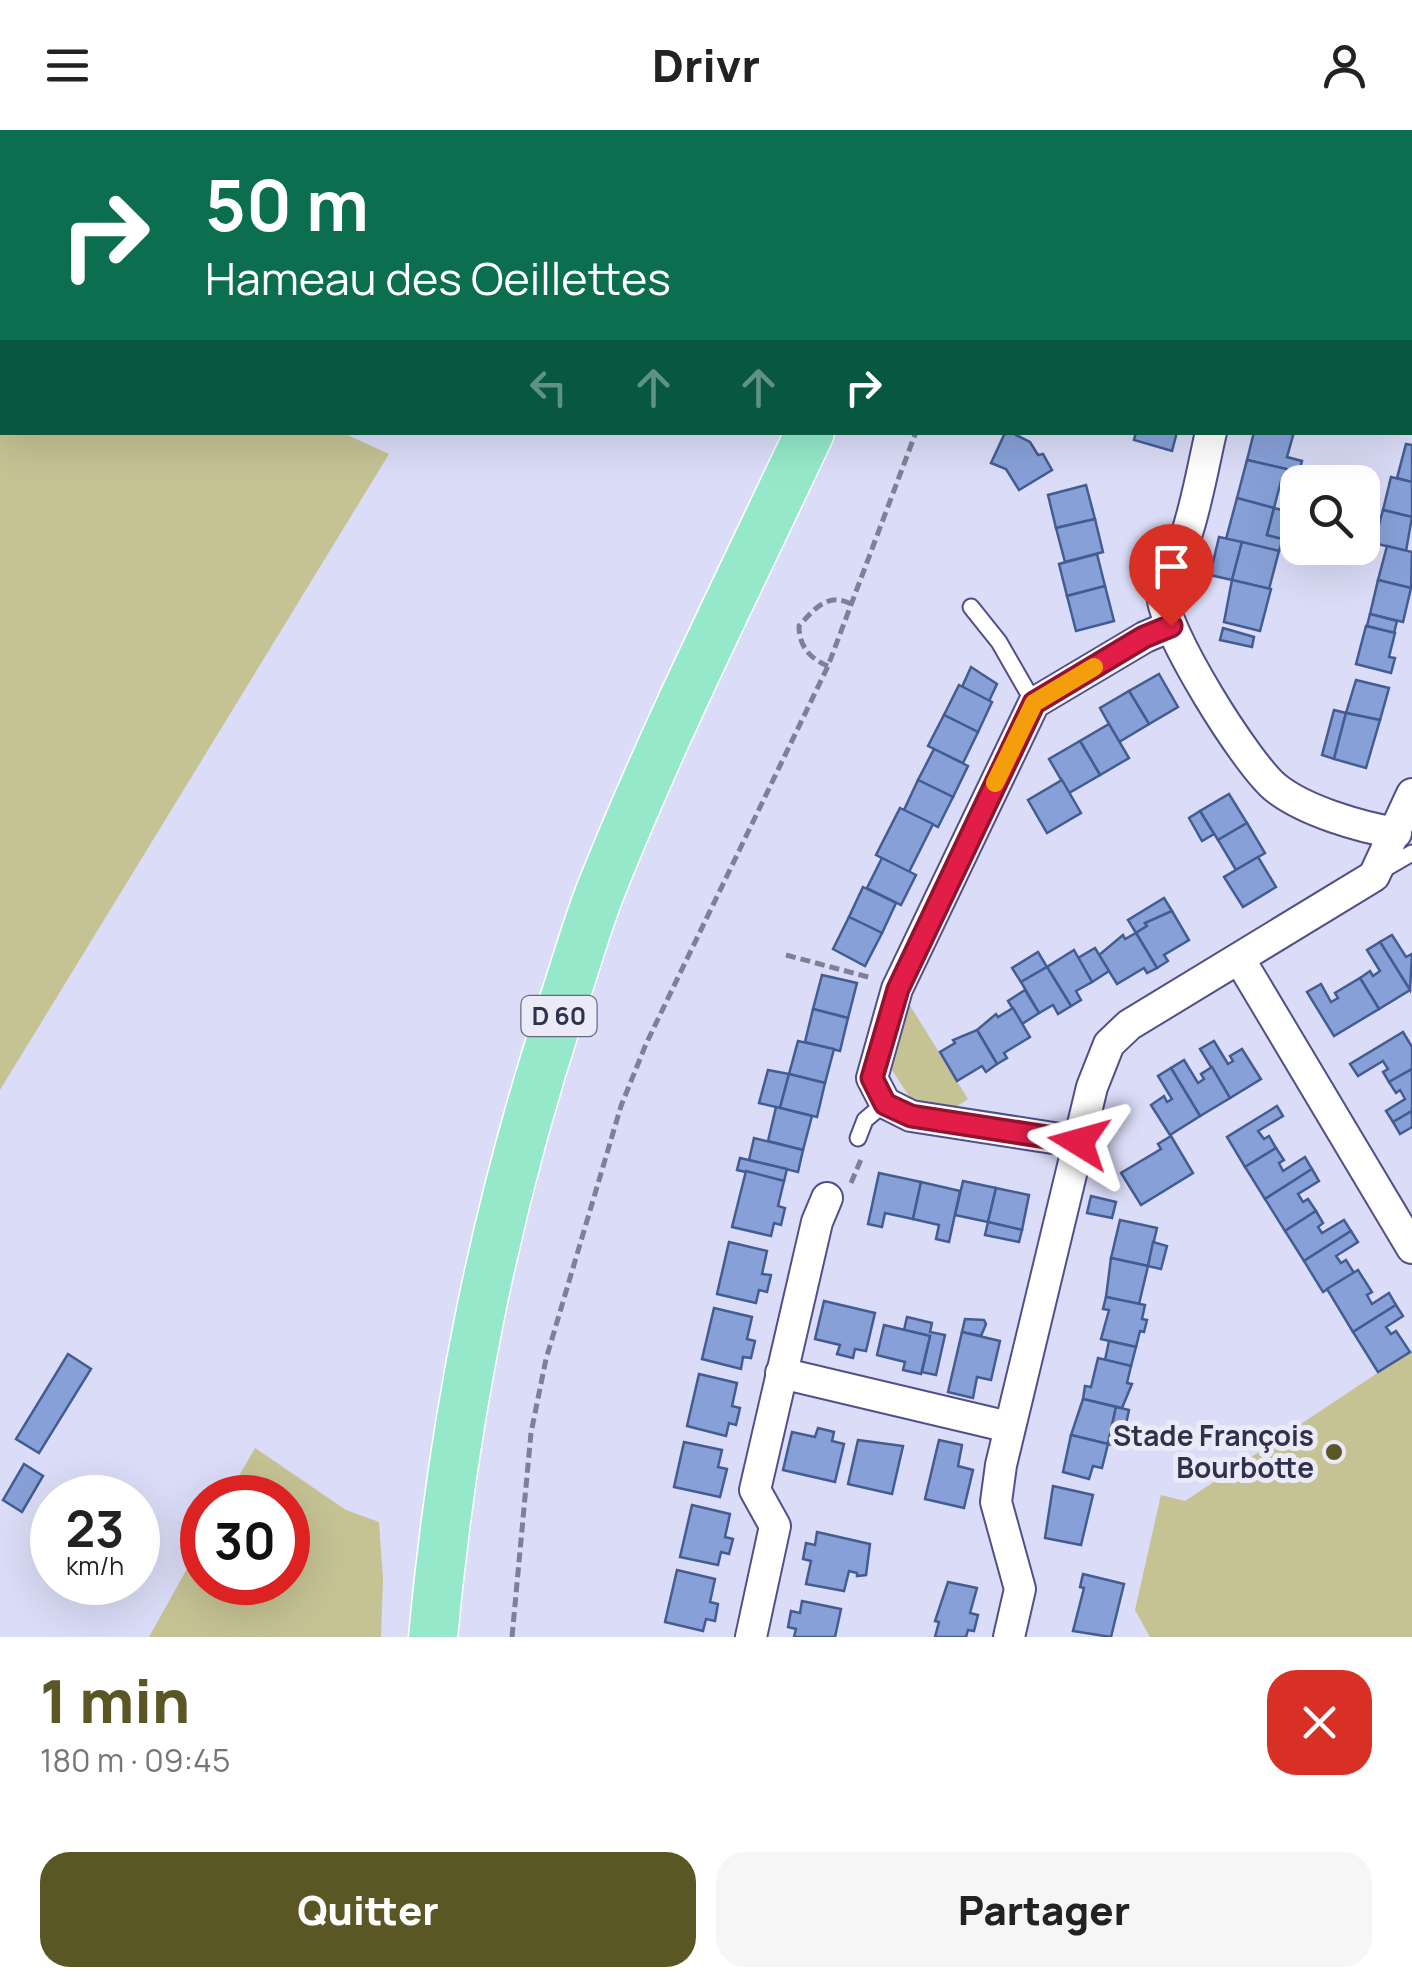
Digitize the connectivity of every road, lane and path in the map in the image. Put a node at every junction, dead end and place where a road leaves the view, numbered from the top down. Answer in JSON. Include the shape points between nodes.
{"nodes":[{"id":1,"x":809,"y":435,"type":"edge"},
{"id":2,"x":915,"y":435,"type":"edge"},
{"id":3,"x":1210,"y":435,"type":"edge"},
{"id":4,"x":853,"y":605,"type":"junction"},
{"id":5,"x":971,"y":607,"type":"dead end"},
{"id":6,"x":1171,"y":626,"type":"junction"},
{"id":7,"x":828,"y":666,"type":"junction"},
{"id":8,"x":1034,"y":703,"type":"junction"},
{"id":9,"x":1412,"y":794,"type":"edge"},
{"id":10,"x":1404,"y":843,"type":"edge"},
{"id":11,"x":786,"y":955,"type":"dead end"},
{"id":12,"x":1240,"y":960,"type":"junction"},
{"id":13,"x":862,"y":974,"type":"dead end"},
{"id":14,"x":885,"y":1104,"type":"junction"},
{"id":15,"x":1079,"y":1142,"type":"junction"},
{"id":16,"x":860,"y":1144,"type":"joint"},
{"id":17,"x":839,"y":1191,"type":"joint"},
{"id":18,"x":1412,"y":1248,"type":"edge"},
{"id":19,"x":781,"y":1374,"type":"junction"},
{"id":20,"x":1009,"y":1428,"type":"junction"},
{"id":21,"x":432,"y":1637,"type":"edge"},
{"id":22,"x":512,"y":1637,"type":"edge"},
{"id":23,"x":751,"y":1637,"type":"edge"},
{"id":24,"x":1009,"y":1637,"type":"edge"}],
"edges":[{"from":1,"to":21,"type":"main road","number":"D 60","via":[[602,888],[540,1072],[472,1344]]},
{"from":2,"to":4,"type":"path"},
{"from":3,"to":6,"type":"street","via":[[1186,539],[1162,592]]},
{"from":4,"to":7,"type":"path"},
{"from":4,"to":7,"type":"path","via":[[829,599],[799,626],[799,640]]},
{"from":5,"to":8,"type":"lane"},
{"from":6,"to":8,"type":"street"},
{"from":6,"to":10,"type":"street","via":[[1196,675],[1277,789]]},
{"from":7,"to":22,"type":"path","via":[[621,1106],[535,1415]]},
{"from":8,"to":14,"type":"street","via":[[898,989],[872,1078]]},
{"from":9,"to":10,"type":"street"},
{"from":10,"to":12,"type":"street","via":[[1374,876]]},
{"from":11,"to":13,"type":"path"},
{"from":12,"to":15,"type":"street","via":[[1151,1010],[1110,1044]]},
{"from":12,"to":18,"type":"street"},
{"from":14,"to":15,"type":"street","via":[[911,1116]]},
{"from":14,"to":16,"type":"lane","via":[[865,1120]]},
{"from":15,"to":20,"type":"street"},
{"from":16,"to":17,"type":"path"},
{"from":17,"to":19,"type":"street","via":[[816,1222]]},
{"from":19,"to":20,"type":"street"},
{"from":19,"to":23,"type":"street","via":[[754,1490],[774,1526]]},
{"from":20,"to":24,"type":"street","via":[[996,1502],[1020,1589]]}]}
